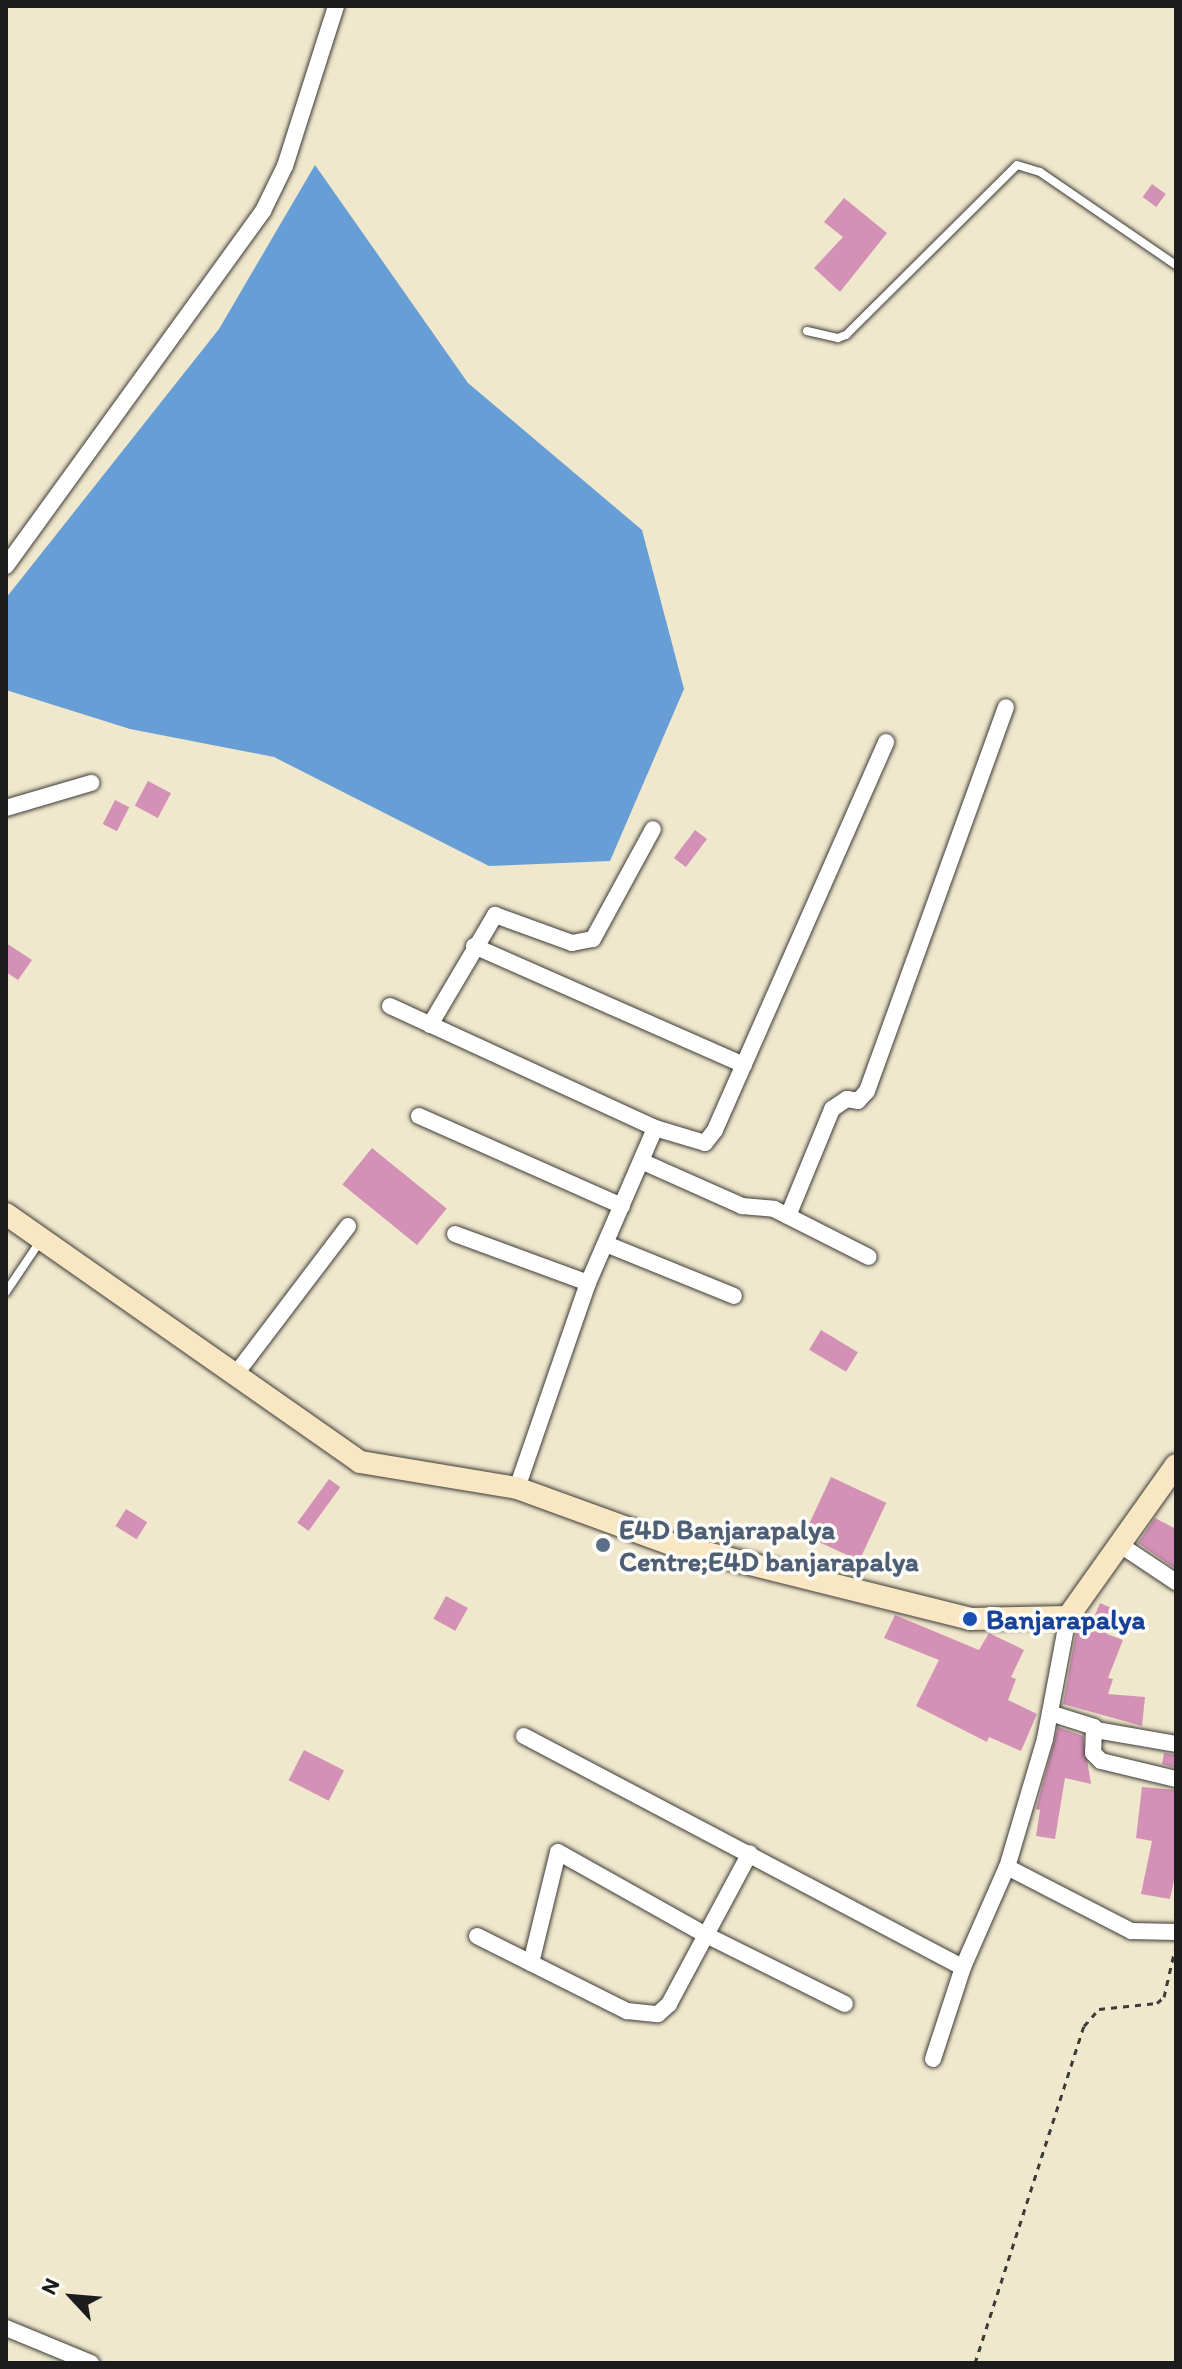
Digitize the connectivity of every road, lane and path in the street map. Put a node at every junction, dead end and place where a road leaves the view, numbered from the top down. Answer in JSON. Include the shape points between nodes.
{"nodes":[{"id":1,"x":336,"y":6,"type":"edge"},
{"id":2,"x":1176,"y":265,"type":"edge"},
{"id":3,"x":807,"y":331,"type":"dead end"},
{"id":4,"x":6,"y":566,"type":"edge"},
{"id":5,"x":1006,"y":707,"type":"dead end"},
{"id":6,"x":886,"y":742,"type":"dead end"},
{"id":7,"x":91,"y":783,"type":"dead end"},
{"id":8,"x":6,"y":808,"type":"edge"},
{"id":9,"x":653,"y":829,"type":"dead end"},
{"id":10,"x":474,"y":946,"type":"junction"},
{"id":11,"x":390,"y":1006,"type":"dead end"},
{"id":12,"x":430,"y":1025,"type":"junction"},
{"id":13,"x":744,"y":1065,"type":"junction"},
{"id":14,"x":419,"y":1116,"type":"dead end"},
{"id":15,"x":655,"y":1128,"type":"junction"},
{"id":16,"x":641,"y":1161,"type":"junction"},
{"id":17,"x":622,"y":1206,"type":"junction"},
{"id":18,"x":6,"y":1214,"type":"edge"},
{"id":19,"x":788,"y":1216,"type":"junction"},
{"id":20,"x":348,"y":1226,"type":"dead end"},
{"id":21,"x":455,"y":1234,"type":"dead end"},
{"id":22,"x":43,"y":1237,"type":"junction"},
{"id":23,"x":606,"y":1244,"type":"junction"},
{"id":24,"x":869,"y":1257,"type":"dead end"},
{"id":25,"x":588,"y":1283,"type":"junction"},
{"id":26,"x":6,"y":1292,"type":"edge"},
{"id":27,"x":734,"y":1296,"type":"dead end"},
{"id":28,"x":235,"y":1375,"type":"junction"},
{"id":29,"x":1176,"y":1465,"type":"edge"},
{"id":30,"x":517,"y":1488,"type":"junction"},
{"id":31,"x":1119,"y":1544,"type":"junction"},
{"id":32,"x":1176,"y":1582,"type":"edge"},
{"id":33,"x":1068,"y":1617,"type":"junction"},
{"id":34,"x":1050,"y":1713,"type":"junction"},
{"id":35,"x":1096,"y":1730,"type":"junction"},
{"id":36,"x":524,"y":1736,"type":"dead end"},
{"id":37,"x":1176,"y":1744,"type":"edge"},
{"id":38,"x":1176,"y":1779,"type":"edge"},
{"id":39,"x":750,"y":1853,"type":"junction"},
{"id":40,"x":1007,"y":1867,"type":"junction"},
{"id":41,"x":1176,"y":1932,"type":"edge"},
{"id":42,"x":706,"y":1935,"type":"junction"},
{"id":43,"x":477,"y":1936,"type":"dead end"},
{"id":44,"x":1176,"y":1945,"type":"edge"},
{"id":45,"x":531,"y":1963,"type":"junction"},
{"id":46,"x":963,"y":1967,"type":"junction"},
{"id":47,"x":845,"y":2004,"type":"dead end"},
{"id":48,"x":933,"y":2059,"type":"dead end"},
{"id":49,"x":6,"y":2328,"type":"edge"},
{"id":50,"x":91,"y":2363,"type":"edge"},
{"id":51,"x":975,"y":2363,"type":"edge"}],
"edges":[{"from":1,"to":4,"type":"street","via":[[285,166],[263,211]]},
{"from":2,"to":3,"type":"lane","via":[[1040,172],[1017,165],[846,335]]},
{"from":5,"to":19,"type":"street","via":[[867,1091],[858,1101],[847,1099],[832,1109]]},
{"from":6,"to":13,"type":"street"},
{"from":7,"to":8,"type":"street"},
{"from":9,"to":10,"type":"street","via":[[593,939],[572,943],[495,915]]},
{"from":10,"to":12,"type":"street"},
{"from":10,"to":13,"type":"street"},
{"from":11,"to":12,"type":"street"},
{"from":12,"to":15,"type":"street"},
{"from":13,"to":15,"type":"street","via":[[705,1143]]},
{"from":14,"to":17,"type":"street"},
{"from":15,"to":16,"type":"street"},
{"from":16,"to":17,"type":"street"},
{"from":16,"to":19,"type":"street","via":[[742,1206],[769,1207]]},
{"from":17,"to":23,"type":"street"},
{"from":18,"to":22,"type":"street"},
{"from":19,"to":24,"type":"street"},
{"from":20,"to":28,"type":"street"},
{"from":21,"to":25,"type":"street"},
{"from":22,"to":26,"type":"lane"},
{"from":22,"to":28,"type":"street"},
{"from":23,"to":25,"type":"street"},
{"from":23,"to":27,"type":"street"},
{"from":25,"to":30,"type":"street"},
{"from":28,"to":30,"type":"street","via":[[360,1462]]},
{"from":29,"to":31,"type":"street"},
{"from":30,"to":33,"type":"street","via":[[674,1545],[970,1619]]},
{"from":31,"to":32,"type":"street"},
{"from":31,"to":33,"type":"street"},
{"from":33,"to":34,"type":"street"},
{"from":34,"to":35,"type":"street"},
{"from":34,"to":40,"type":"street"},
{"from":35,"to":37,"type":"street"},
{"from":35,"to":38,"type":"street","via":[[1093,1753],[1101,1761]]},
{"from":36,"to":39,"type":"street"},
{"from":39,"to":42,"type":"street"},
{"from":39,"to":46,"type":"street"},
{"from":40,"to":41,"type":"street","via":[[1131,1931]]},
{"from":40,"to":46,"type":"street"},
{"from":42,"to":45,"type":"street","via":[[669,2004],[658,2014],[627,2011]]},
{"from":42,"to":45,"type":"street","via":[[558,1852]]},
{"from":42,"to":47,"type":"street"},
{"from":43,"to":45,"type":"street"},
{"from":44,"to":51,"type":"path","via":[[1164,1997],[1157,2003],[1099,2009],[1084,2026]]},
{"from":46,"to":48,"type":"street"},
{"from":49,"to":50,"type":"street"}]}
